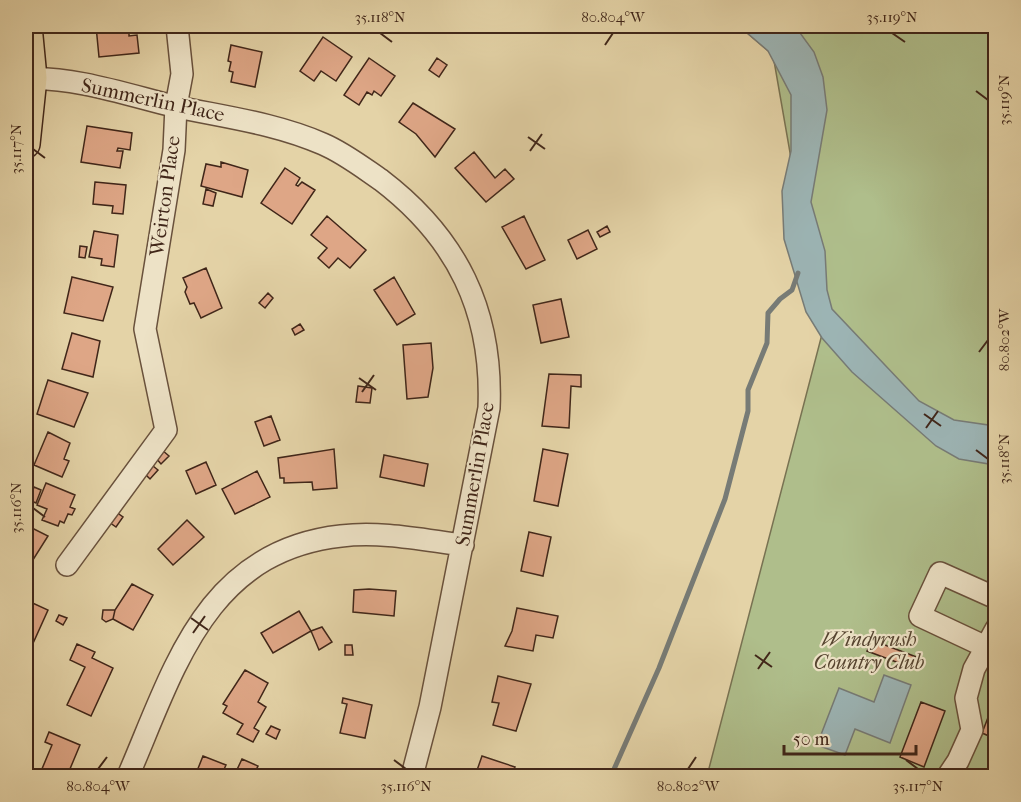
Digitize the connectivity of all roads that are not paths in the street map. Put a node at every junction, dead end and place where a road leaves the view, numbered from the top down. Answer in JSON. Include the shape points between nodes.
{"nodes":[{"id":1,"x":28,"y":26,"type":"edge"},
{"id":2,"x":177,"y":26,"type":"edge"},
{"id":3,"x":29,"y":78,"type":"edge"},
{"id":4,"x":176,"y":106,"type":"junction"},
{"id":5,"x":26,"y":144,"type":"edge"},
{"id":6,"x":463,"y":545,"type":"junction"},
{"id":7,"x":67,"y":565,"type":"dead end"},
{"id":8,"x":996,"y":598,"type":"edge"},
{"id":9,"x":991,"y":638,"type":"edge"},
{"id":10,"x":128,"y":777,"type":"edge"},
{"id":11,"x":412,"y":777,"type":"edge"},
{"id":12,"x":948,"y":777,"type":"edge"}],
"edges":[{"from":1,"to":3,"type":"main road"},
{"from":2,"to":4,"type":"street","name":"Weirton Place","via":[[182,74]]},
{"from":3,"to":4,"type":"street","name":"Summerlin Place","via":[[91,86]]},
{"from":3,"to":5,"type":"main road"},
{"from":4,"to":6,"type":"street","name":"Summerlin Place","via":[[240,117],[324,144],[357,162],[404,197],[449,248],[478,310],[489,367],[489,408]]},
{"from":4,"to":7,"type":"street","name":"Weirton Place","via":[[174,150],[146,329],[166,430]]},
{"from":6,"to":10,"type":"street","via":[[384,536],[340,536],[312,541],[255,566],[230,585],[192,631]]},
{"from":6,"to":11,"type":"street","name":"Summerlin Place"},
{"from":8,"to":9,"type":"street","via":[[940,573],[920,616]]},
{"from":9,"to":12,"type":"street","via":[[974,669],[966,698],[972,730]]}]}
